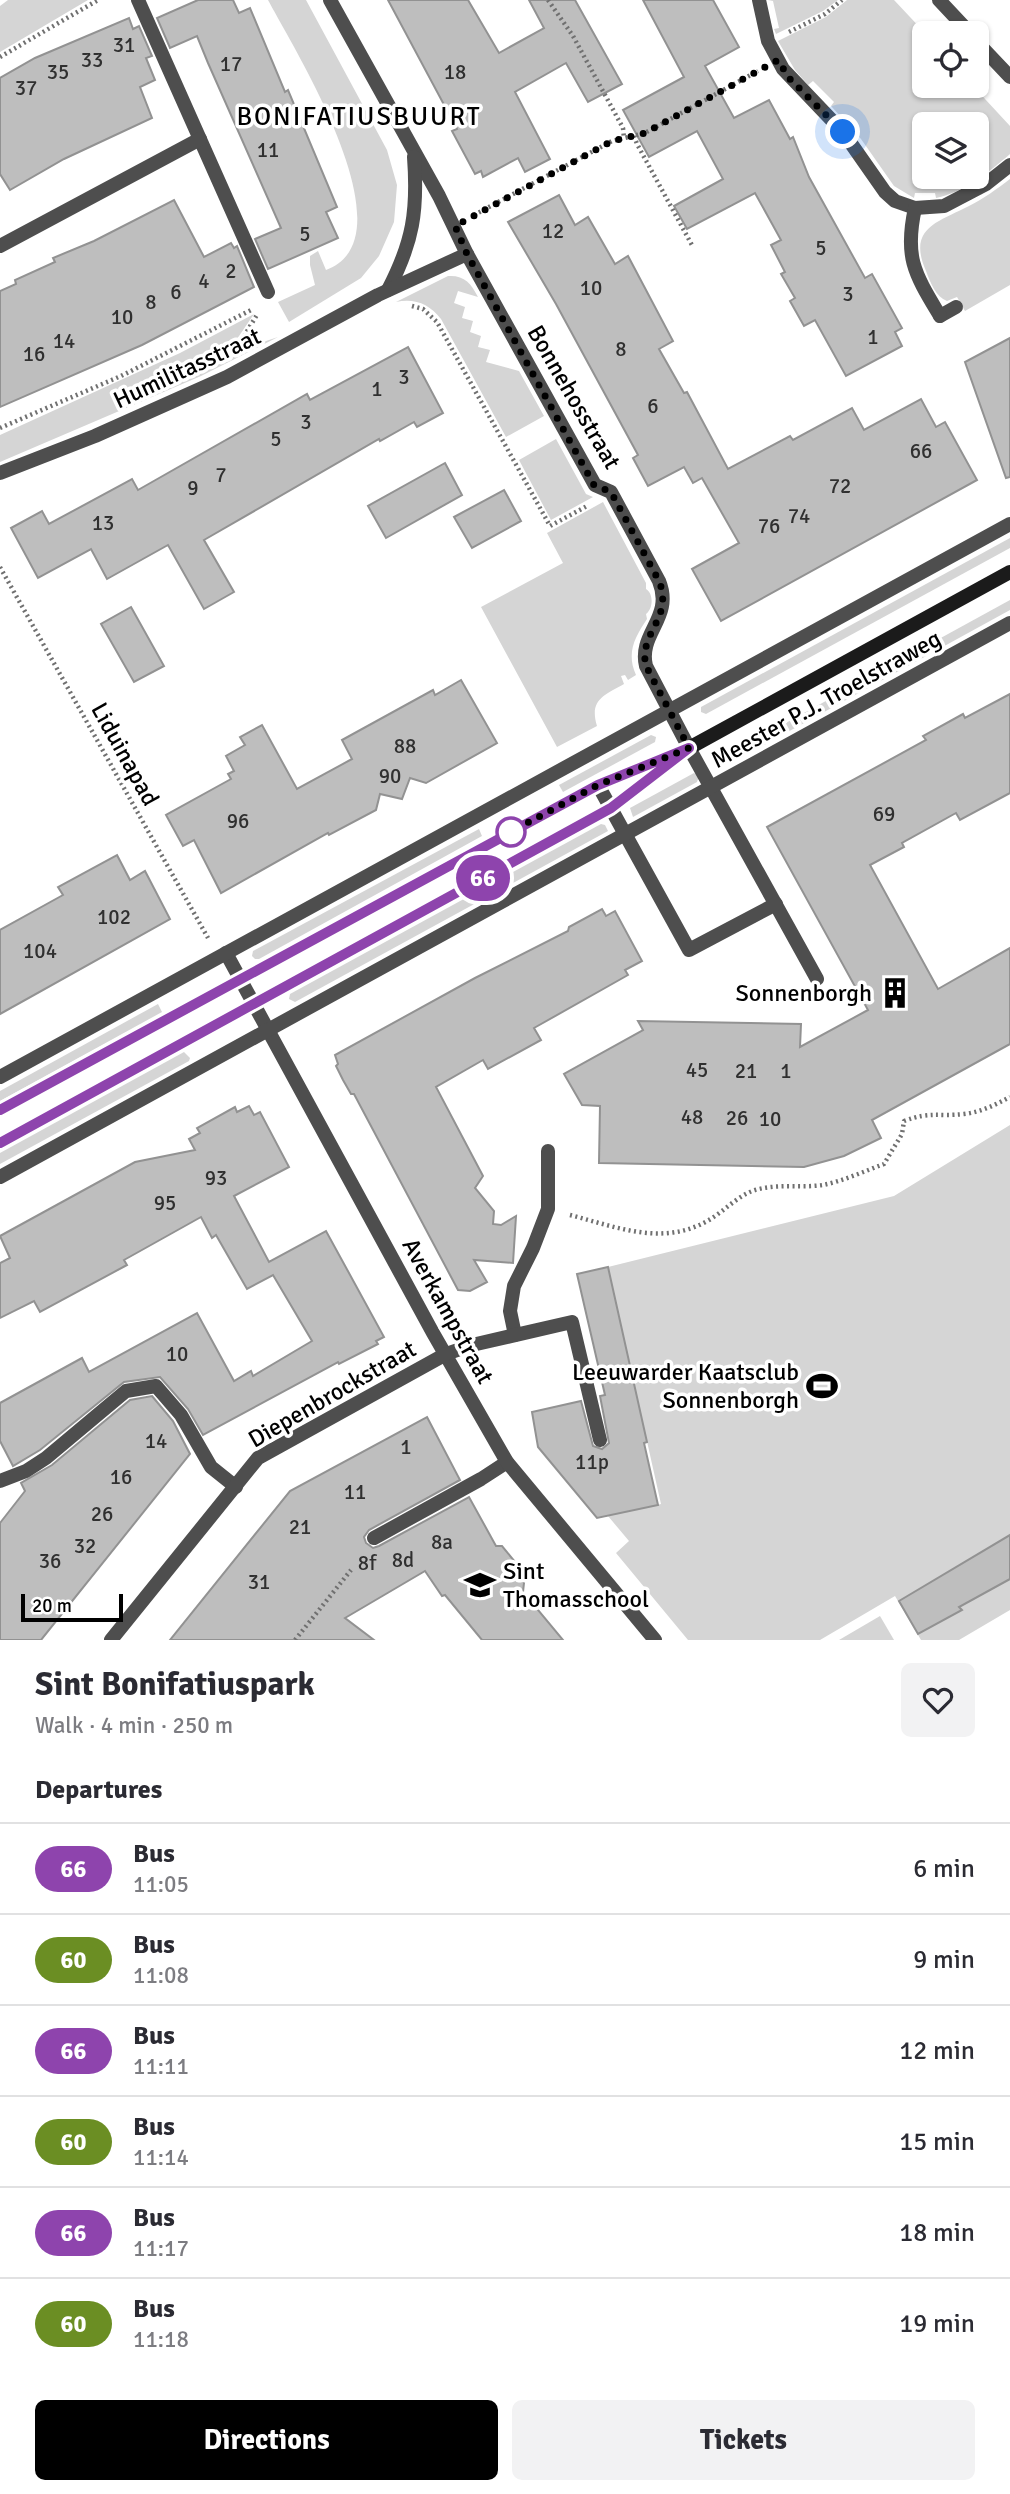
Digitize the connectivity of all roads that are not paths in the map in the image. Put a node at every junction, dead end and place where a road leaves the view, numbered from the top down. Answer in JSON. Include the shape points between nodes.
{"nodes":[{"id":1,"x":138,"y":0,"type":"edge"},
{"id":2,"x":330,"y":0,"type":"edge"},
{"id":3,"x":759,"y":0,"type":"edge"},
{"id":4,"x":939,"y":0,"type":"edge"},
{"id":5,"x":959,"y":21,"type":"edge"},
{"id":6,"x":989,"y":55,"type":"edge"},
{"id":7,"x":1010,"y":77,"type":"edge"},
{"id":8,"x":200,"y":139,"type":"junction"},
{"id":9,"x":414,"y":153,"type":"junction"},
{"id":10,"x":1010,"y":165,"type":"edge"},
{"id":11,"x":915,"y":208,"type":"junction"},
{"id":12,"x":0,"y":246,"type":"edge"},
{"id":13,"x":467,"y":254,"type":"junction"},
{"id":14,"x":268,"y":292,"type":"dead end"},
{"id":15,"x":383,"y":293,"type":"junction"},
{"id":16,"x":956,"y":307,"type":"dead end"},
{"id":17,"x":0,"y":473,"type":"edge"},
{"id":18,"x":1010,"y":524,"type":"edge"},
{"id":19,"x":1006,"y":576,"type":"edge"},
{"id":20,"x":1010,"y":623,"type":"edge"},
{"id":21,"x":669,"y":711,"type":"junction"},
{"id":22,"x":689,"y":748,"type":"junction"},
{"id":23,"x":598,"y":785,"type":"junction"},
{"id":24,"x":712,"y":788,"type":"junction"},
{"id":25,"x":611,"y":808,"type":"junction"},
{"id":26,"x":625,"y":835,"type":"junction"},
{"id":27,"x":776,"y":904,"type":"junction"},
{"id":28,"x":222,"y":955,"type":"junction"},
{"id":29,"x":239,"y":978,"type":"junction"},
{"id":30,"x":817,"y":979,"type":"dead end"},
{"id":31,"x":254,"y":1005,"type":"junction"},
{"id":32,"x":268,"y":1030,"type":"junction"},
{"id":33,"x":0,"y":1077,"type":"edge"},
{"id":34,"x":0,"y":1110,"type":"edge"},
{"id":35,"x":0,"y":1143,"type":"edge"},
{"id":36,"x":548,"y":1150,"type":"dead end"},
{"id":37,"x":0,"y":1177,"type":"edge"},
{"id":38,"x":515,"y":1335,"type":"junction"},
{"id":39,"x":446,"y":1354,"type":"junction"},
{"id":40,"x":600,"y":1440,"type":"dead end"},
{"id":41,"x":508,"y":1462,"type":"junction"},
{"id":42,"x":0,"y":1481,"type":"edge"},
{"id":43,"x":236,"y":1487,"type":"junction"},
{"id":44,"x":374,"y":1538,"type":"dead end"},
{"id":45,"x":116,"y":1638,"type":"edge"},
{"id":46,"x":655,"y":1640,"type":"edge"}],
"edges":[{"from":1,"to":8,"type":"street"},
{"from":2,"to":9,"type":"street","name":"Bonnehosstraat"},
{"from":3,"to":11,"type":"street","via":[[768,41],[789,78],[843,132],[885,192]]},
{"from":4,"to":5,"type":"street"},
{"from":6,"to":7,"type":"street"},
{"from":8,"to":12,"type":"street"},
{"from":8,"to":14,"type":"street"},
{"from":9,"to":13,"type":"street","name":"Bonnehosstraat"},
{"from":9,"to":15,"type":"street","via":[[415,213],[400,267]]},
{"from":10,"to":11,"type":"street","via":[[967,197],[944,206]]},
{"from":11,"to":16,"type":"street","via":[[909,243],[912,261],[940,316]]},
{"from":13,"to":15,"type":"street"},
{"from":13,"to":21,"type":"street","name":"Bonnehosstraat","via":[[594,485],[611,492],[664,592],[664,607],[644,656]]},
{"from":15,"to":17,"type":"street","name":"Humilitasstraat","via":[[227,377]]},
{"from":18,"to":21,"type":"street"},
{"from":19,"to":22,"type":"main road","name":"Meester P.J. Troelstraweg"},
{"from":20,"to":24,"type":"street","name":"Meester P.J. Troelstraweg"},
{"from":21,"to":22,"type":"street","name":"Bonnehosstraat"},
{"from":21,"to":28,"type":"street"},
{"from":22,"to":23,"type":"main road","name":"Meester P.J. Troelstraweg"},
{"from":22,"to":24,"type":"street","name":"Bonnehosstraat"},
{"from":22,"to":25,"type":"main road","name":"Meester P.J. Troelstraweg"},
{"from":23,"to":25,"type":"street"},
{"from":23,"to":29,"type":"main road","name":"Meester P.J. Troelstraweg"},
{"from":24,"to":26,"type":"street","name":"Meester P.J. Troelstraweg"},
{"from":24,"to":27,"type":"street","name":"Bonnehosstraat"},
{"from":25,"to":26,"type":"street"},
{"from":25,"to":31,"type":"main road","name":"Meester P.J. Troelstraweg"},
{"from":26,"to":27,"type":"street","via":[[689,950]]},
{"from":26,"to":32,"type":"street","name":"Meester P.J. Troelstraweg"},
{"from":27,"to":30,"type":"street","name":"Bonnehosstraat"},
{"from":28,"to":29,"type":"street"},
{"from":28,"to":33,"type":"street"},
{"from":29,"to":31,"type":"street","name":"Averkampstraat"},
{"from":29,"to":34,"type":"main road","name":"Meester P.J. Troelstraweg"},
{"from":31,"to":32,"type":"street","name":"Averkampstraat"},
{"from":31,"to":35,"type":"main road","name":"Meester P.J. Troelstraweg"},
{"from":32,"to":37,"type":"street","name":"Meester P.J. Troelstraweg"},
{"from":32,"to":39,"type":"street","name":"Averkampstraat"},
{"from":36,"to":38,"type":"street","via":[[548,1209],[514,1286],[510,1311]]},
{"from":38,"to":39,"type":"street","name":"Diepenbrockstraat"},
{"from":38,"to":40,"type":"street","name":"Diepenbrockstraat","via":[[572,1322]]},
{"from":39,"to":41,"type":"street","name":"Averkampstraat"},
{"from":39,"to":43,"type":"street","name":"Diepenbrockstraat","via":[[258,1458]]},
{"from":41,"to":44,"type":"street"},
{"from":41,"to":46,"type":"street","name":"Averkampstraat"},
{"from":42,"to":43,"type":"street","via":[[46,1458],[126,1391],[156,1386],[181,1415],[211,1467]]},
{"from":43,"to":45,"type":"street","name":"Diepenbrockstraat"}]}
